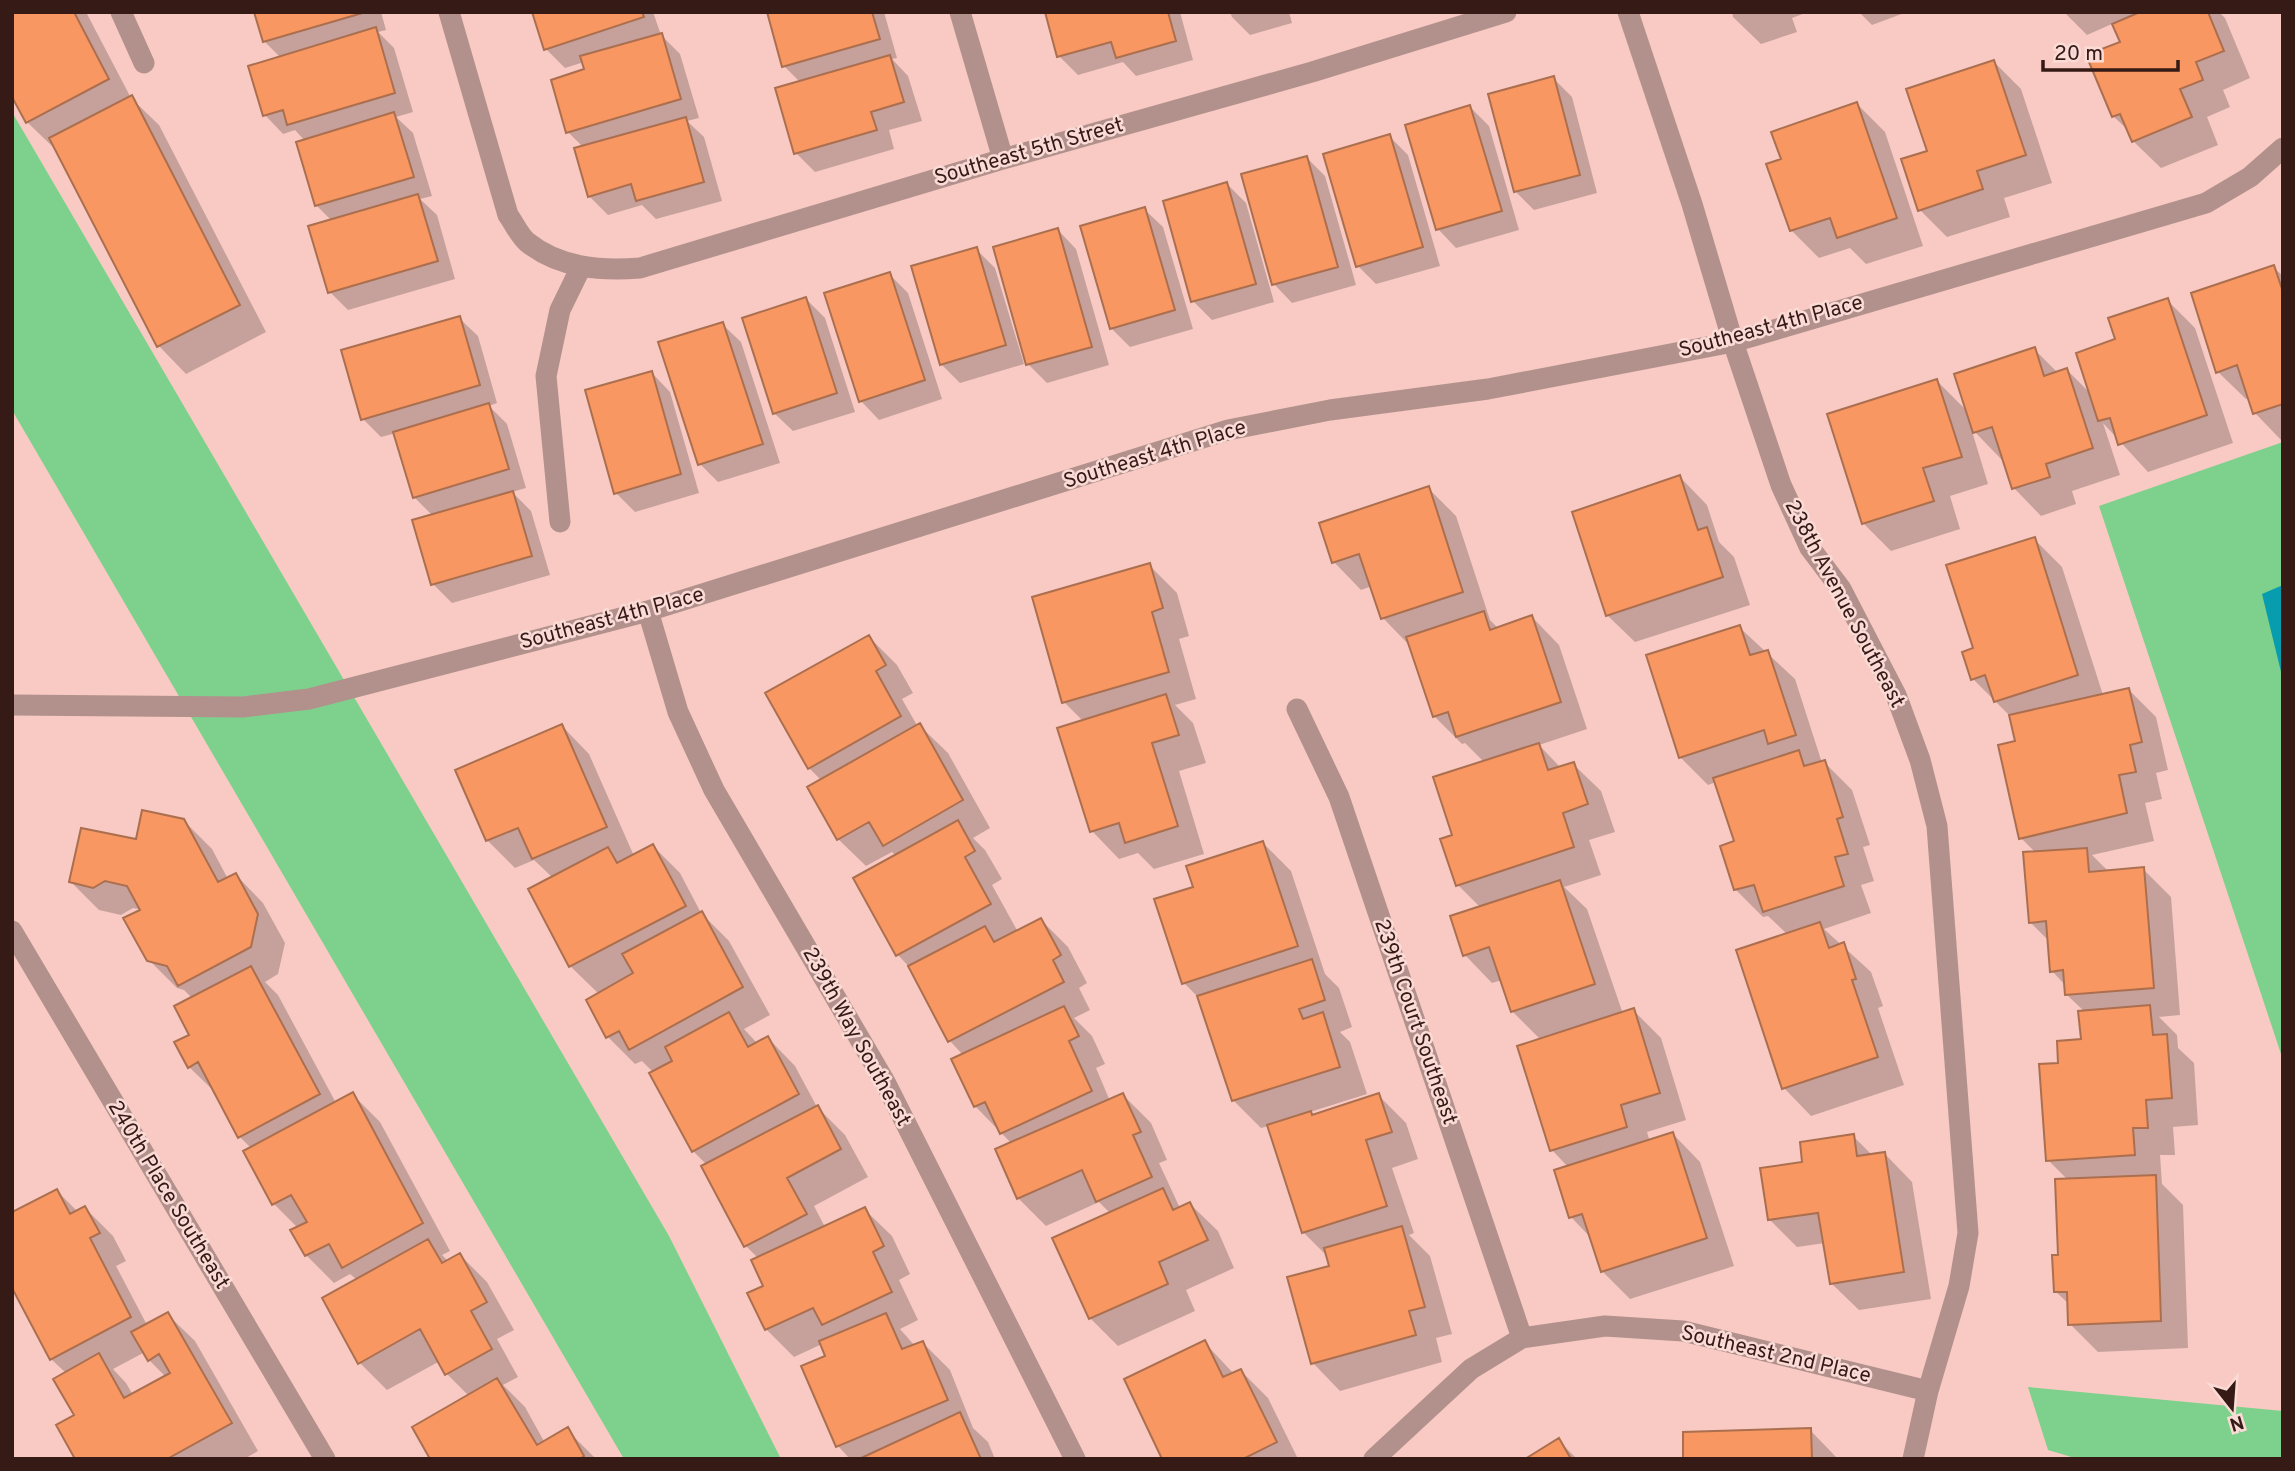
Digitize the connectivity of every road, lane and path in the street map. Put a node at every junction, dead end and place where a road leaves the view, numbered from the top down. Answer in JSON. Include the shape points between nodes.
{"nodes":[{"id":1,"x":121,"y":12,"type":"edge"},
{"id":2,"x":449,"y":12,"type":"edge"},
{"id":3,"x":960,"y":12,"type":"edge"},
{"id":4,"x":1506,"y":12,"type":"edge"},
{"id":5,"x":1628,"y":12,"type":"edge"},
{"id":6,"x":144,"y":63,"type":"dead end"},
{"id":7,"x":2283,"y":148,"type":"edge"},
{"id":8,"x":1003,"y":159,"type":"junction"},
{"id":9,"x":582,"y":267,"type":"junction"},
{"id":10,"x":1733,"y":342,"type":"junction"},
{"id":11,"x":560,"y":523,"type":"dead end"},
{"id":12,"x":648,"y":611,"type":"junction"},
{"id":13,"x":12,"y":705,"type":"edge"},
{"id":14,"x":1297,"y":709,"type":"dead end"},
{"id":15,"x":12,"y":931,"type":"edge"},
{"id":16,"x":1522,"y":1338,"type":"junction"},
{"id":17,"x":1927,"y":1391,"type":"junction"},
{"id":18,"x":325,"y":1459,"type":"edge"},
{"id":19,"x":1075,"y":1459,"type":"edge"},
{"id":20,"x":1374,"y":1459,"type":"edge"},
{"id":21,"x":1913,"y":1459,"type":"edge"}],
"edges":[{"from":1,"to":6,"type":"street"},
{"from":2,"to":9,"type":"street","name":"Southeast 5th Street","via":[[508,215],[525,240],[551,257]]},
{"from":3,"to":8,"type":"street"},
{"from":4,"to":8,"type":"street","name":"Southeast 5th Street"},
{"from":5,"to":10,"type":"street","name":"238th Avenue Southeast"},
{"from":7,"to":10,"type":"street","name":"Southeast 4th Place","via":[[2250,177],[2206,203]]},
{"from":8,"to":9,"type":"street","name":"Southeast 5th Street","via":[[640,268]]},
{"from":9,"to":11,"type":"street","via":[[559,310],[546,376]]},
{"from":10,"to":12,"type":"street","name":"Southeast 4th Place","via":[[1227,430]]},
{"from":10,"to":17,"type":"street","name":"238th Avenue Southeast","via":[[1781,485],[1810,548],[1841,589],[1896,695],[1937,826],[1968,1234],[1959,1286]]},
{"from":12,"to":13,"type":"street","name":"Southeast 4th Place","via":[[309,699],[243,707]]},
{"from":12,"to":19,"type":"street","name":"239th Way Southeast","via":[[678,712],[714,790],[885,1082]]},
{"from":14,"to":16,"type":"street","name":"239th Court Southeast","via":[[1339,797]]},
{"from":15,"to":18,"type":"street","name":"240th Place Southeast"},
{"from":16,"to":17,"type":"street","name":"Southeast 2nd Place","via":[[1605,1326],[1683,1331]]},
{"from":16,"to":20,"type":"street","name":"Southeast 2nd Place","via":[[1471,1369]]},
{"from":17,"to":21,"type":"street","name":"238th Avenue Southeast"}]}
